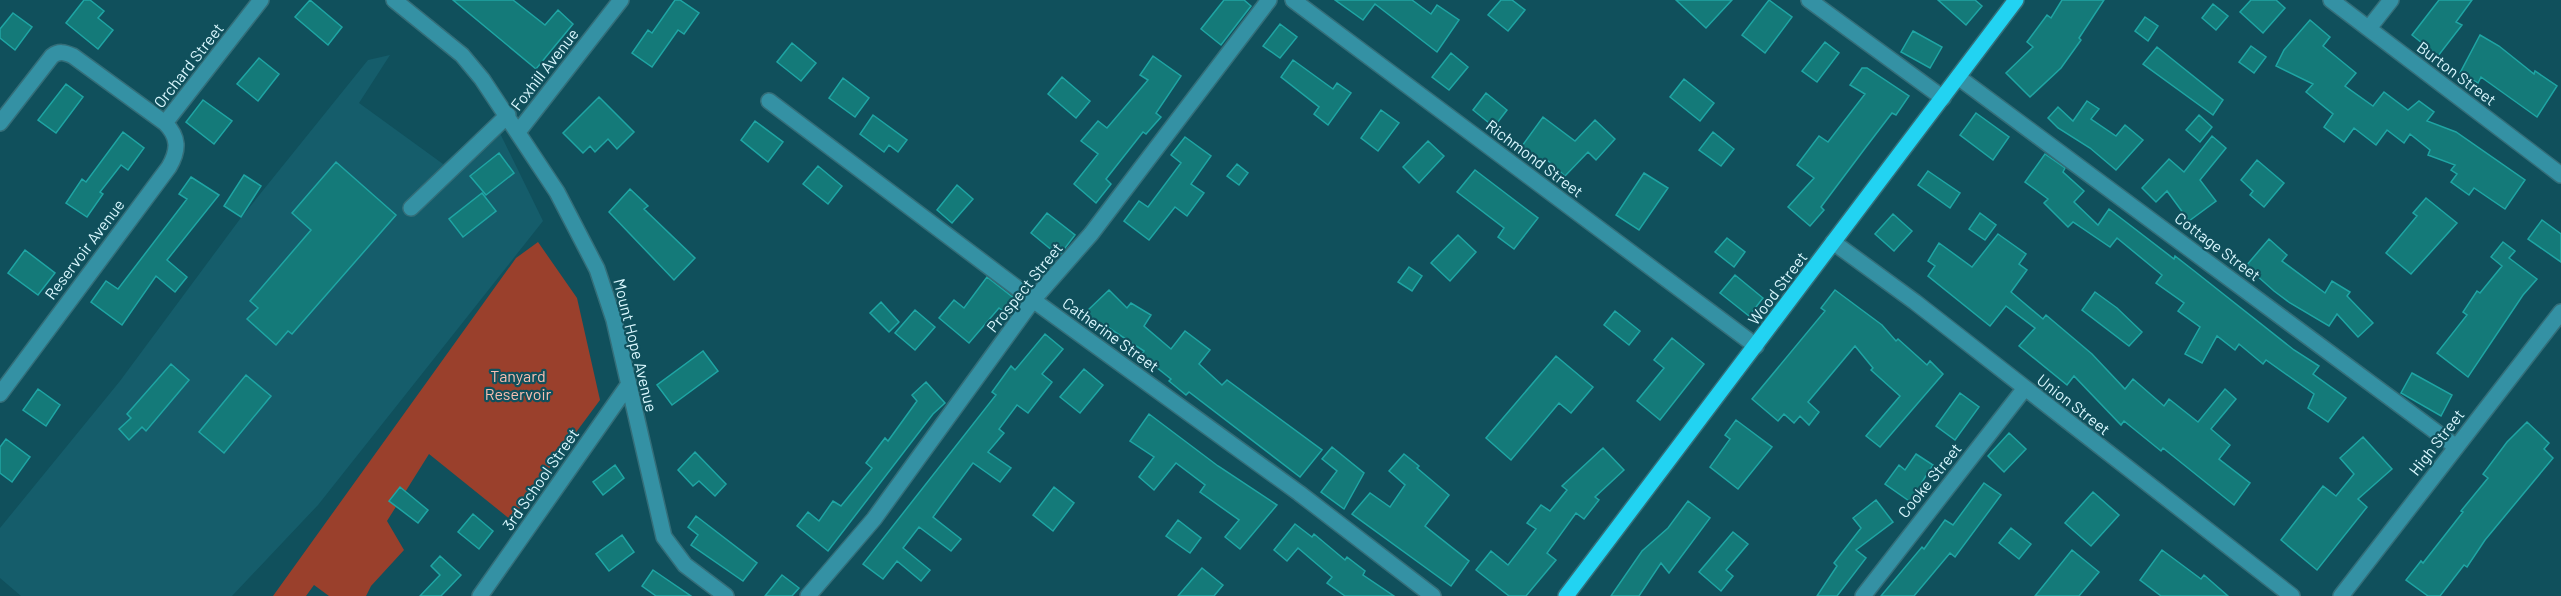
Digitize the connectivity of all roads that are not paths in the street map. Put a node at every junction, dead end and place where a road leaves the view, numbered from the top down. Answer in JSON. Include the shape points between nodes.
{"nodes":[{"id":1,"x":261,"y":0,"type":"edge"},
{"id":2,"x":394,"y":0,"type":"edge"},
{"id":3,"x":621,"y":0,"type":"edge"},
{"id":4,"x":1269,"y":0,"type":"edge"},
{"id":5,"x":1293,"y":0,"type":"edge"},
{"id":6,"x":1809,"y":0,"type":"edge"},
{"id":7,"x":2016,"y":0,"type":"edge"},
{"id":8,"x":2331,"y":0,"type":"edge"},
{"id":9,"x":2391,"y":0,"type":"edge"},
{"id":10,"x":2370,"y":28,"type":"junction"},
{"id":11,"x":1958,"y":77,"type":"junction"},
{"id":12,"x":1943,"y":98,"type":"junction"},
{"id":13,"x":769,"y":101,"type":"dead end"},
{"id":14,"x":508,"y":115,"type":"junction"},
{"id":15,"x":0,"y":123,"type":"edge"},
{"id":16,"x":165,"y":123,"type":"junction"},
{"id":17,"x":518,"y":132,"type":"junction"},
{"id":18,"x":2561,"y":175,"type":"edge"},
{"id":19,"x":411,"y":208,"type":"dead end"},
{"id":20,"x":1833,"y":242,"type":"junction"},
{"id":21,"x":1033,"y":300,"type":"junction"},
{"id":22,"x":2561,"y":312,"type":"edge"},
{"id":23,"x":1756,"y":346,"type":"junction"},
{"id":24,"x":629,"y":384,"type":"junction"},
{"id":25,"x":2025,"y":388,"type":"junction"},
{"id":26,"x":0,"y":394,"type":"edge"},
{"id":27,"x":2455,"y":446,"type":"junction"},
{"id":28,"x":480,"y":596,"type":"edge"},
{"id":29,"x":726,"y":596,"type":"edge"},
{"id":30,"x":808,"y":596,"type":"edge"},
{"id":31,"x":1433,"y":596,"type":"edge"},
{"id":32,"x":1566,"y":596,"type":"edge"},
{"id":33,"x":1863,"y":596,"type":"edge"},
{"id":34,"x":2292,"y":596,"type":"edge"},
{"id":35,"x":2341,"y":596,"type":"edge"}],
"edges":[{"from":1,"to":16,"type":"street","name":"Orchard Street"},
{"from":2,"to":14,"type":"street","name":"Mount Hope Avenue","via":[[462,55]]},
{"from":3,"to":17,"type":"street","name":"Foxhill Avenue"},
{"from":4,"to":21,"type":"street","name":"Prospect Street","via":[[1091,234]]},
{"from":5,"to":23,"type":"street","name":"Richmond Street"},
{"from":6,"to":12,"type":"street"},
{"from":7,"to":11,"type":"main road","name":"Wood Street"},
{"from":8,"to":10,"type":"street","name":"Burton Street"},
{"from":9,"to":10,"type":"street"},
{"from":10,"to":18,"type":"street","name":"Burton Street"},
{"from":11,"to":12,"type":"main road","name":"Wood Street"},
{"from":11,"to":27,"type":"street","name":"Cottage Street"},
{"from":12,"to":20,"type":"main road","name":"Wood Street"},
{"from":13,"to":21,"type":"street","name":"Catherine Street"},
{"from":14,"to":17,"type":"street","name":"Mount Hope Avenue"},
{"from":14,"to":19,"type":"street"},
{"from":15,"to":16,"type":"street","via":[[52,56],[59,53],[73,56]]},
{"from":16,"to":26,"type":"street","name":"Reservoir Avenue","via":[[176,138],[176,155]]},
{"from":17,"to":24,"type":"street","name":"Mount Hope Avenue","via":[[568,211],[597,269]]},
{"from":20,"to":23,"type":"main road","name":"Wood Street"},
{"from":20,"to":25,"type":"street","name":"Union Street"},
{"from":21,"to":30,"type":"street","name":"Prospect Street","via":[[874,519]]},
{"from":21,"to":31,"type":"street","name":"Catherine Street","via":[[1299,493]]},
{"from":22,"to":27,"type":"street","name":"High Street"},
{"from":23,"to":32,"type":"main road","name":"Wood Street"},
{"from":24,"to":28,"type":"street","name":"3rd School Street"},
{"from":24,"to":29,"type":"street","name":"Mount Hope Avenue","via":[[664,537],[685,565]]},
{"from":25,"to":33,"type":"street","name":"Cooke Street"},
{"from":25,"to":34,"type":"street","name":"Union Street"},
{"from":27,"to":35,"type":"street","name":"High Street"}]}
